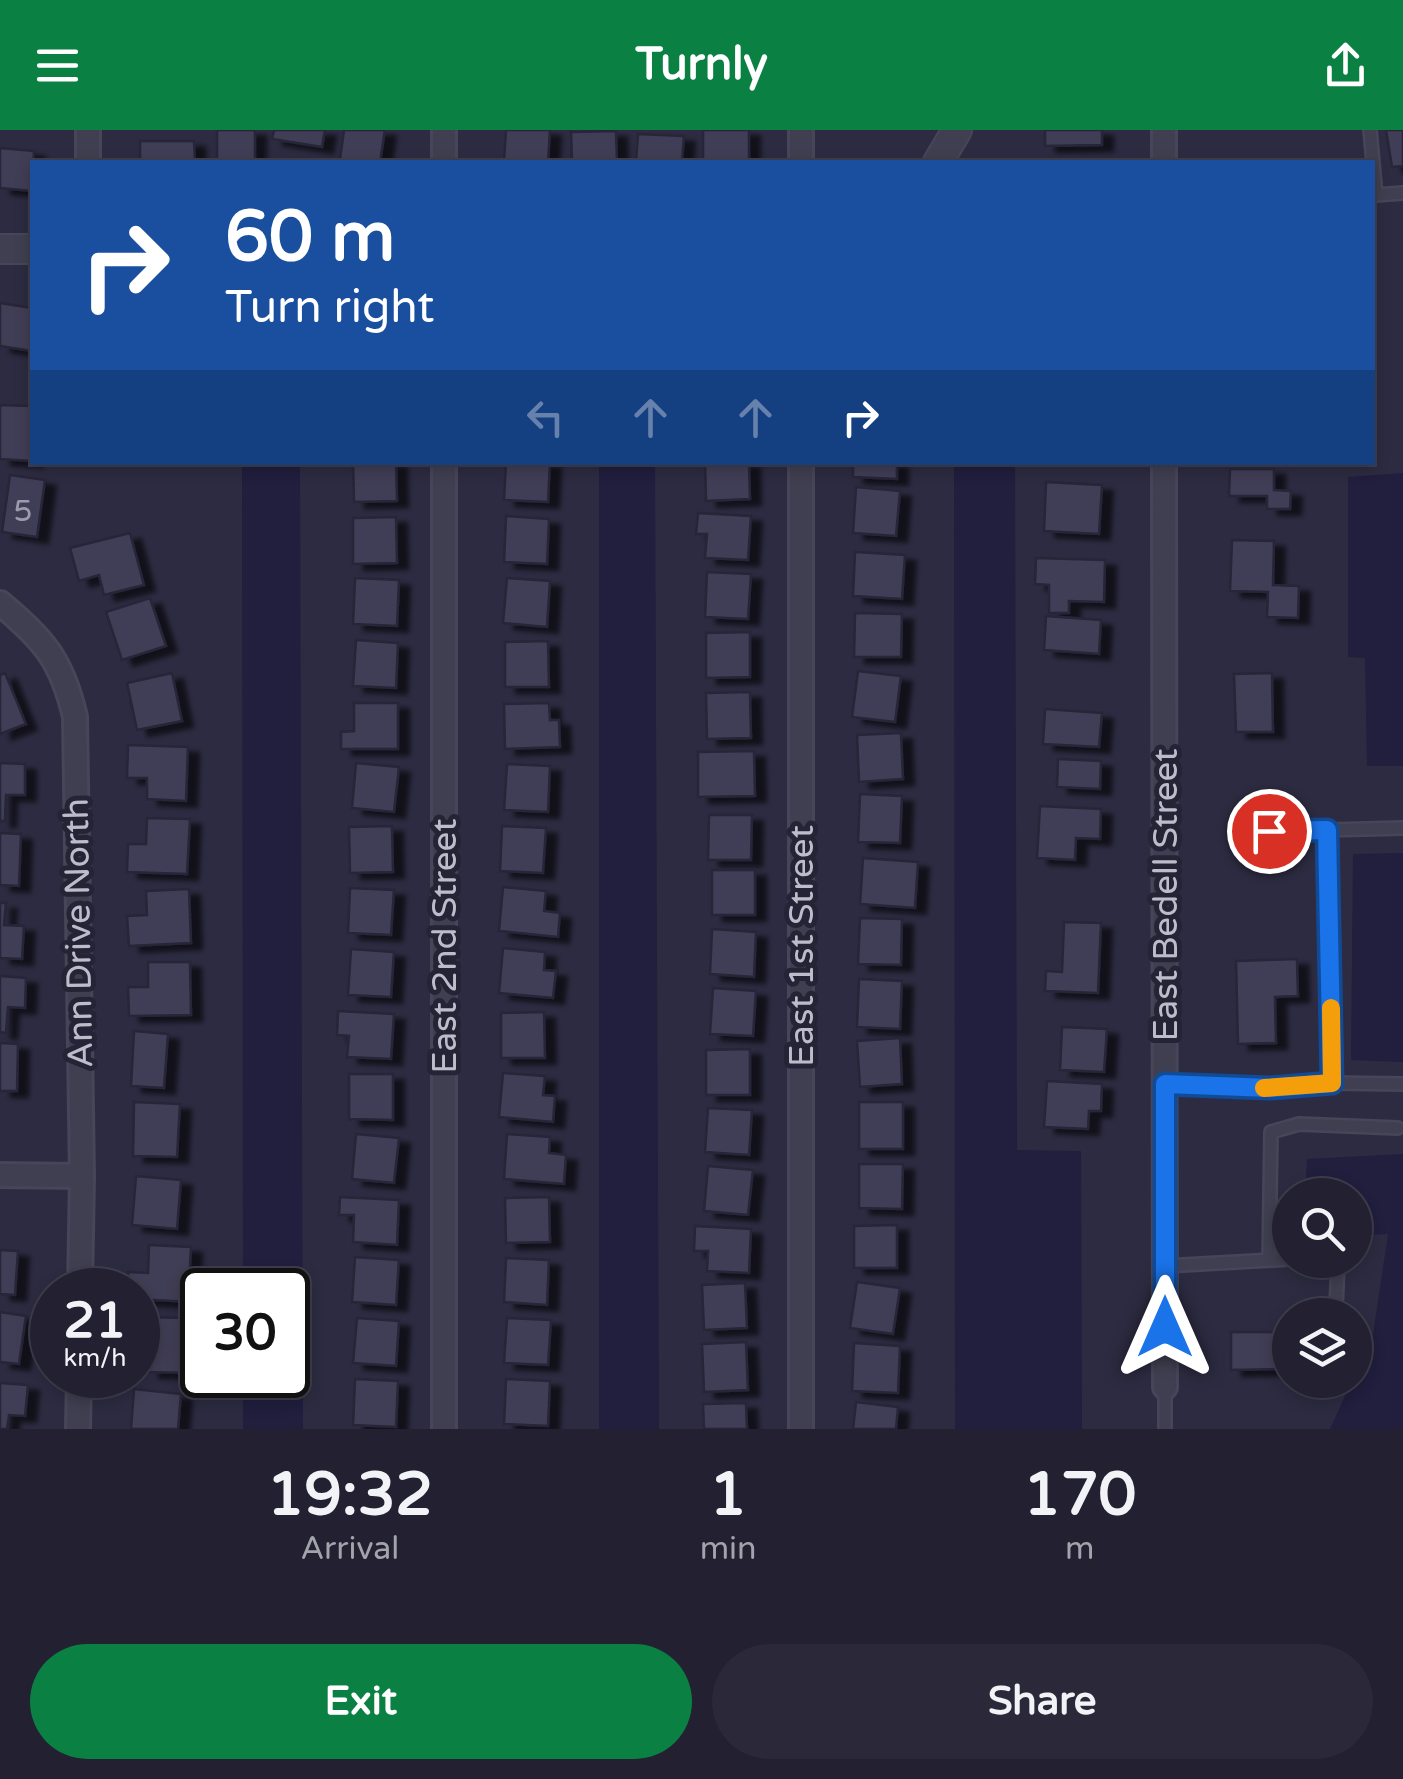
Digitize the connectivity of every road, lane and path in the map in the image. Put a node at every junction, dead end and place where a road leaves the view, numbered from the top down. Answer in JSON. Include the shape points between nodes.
{"nodes":[{"id":1,"x":88,"y":130,"type":"edge"},
{"id":2,"x":444,"y":130,"type":"edge"},
{"id":3,"x":801,"y":130,"type":"edge"},
{"id":4,"x":958,"y":130,"type":"edge"},
{"id":5,"x":1164,"y":130,"type":"edge"},
{"id":6,"x":1370,"y":130,"type":"edge"},
{"id":7,"x":88,"y":160,"type":"edge"},
{"id":8,"x":444,"y":160,"type":"edge"},
{"id":9,"x":801,"y":160,"type":"edge"},
{"id":10,"x":939,"y":160,"type":"edge"},
{"id":11,"x":1164,"y":160,"type":"edge"},
{"id":12,"x":1373,"y":160,"type":"edge"},
{"id":13,"x":1375,"y":185,"type":"edge"},
{"id":14,"x":1403,"y":194,"type":"edge"},
{"id":15,"x":30,"y":248,"type":"edge"},
{"id":16,"x":0,"y":249,"type":"edge"},
{"id":17,"x":444,"y":465,"type":"edge"},
{"id":18,"x":801,"y":465,"type":"edge"},
{"id":19,"x":1164,"y":465,"type":"edge"},
{"id":20,"x":0,"y":603,"type":"edge"},
{"id":21,"x":1403,"y":828,"type":"edge"},
{"id":22,"x":1327,"y":830,"type":"junction"},
{"id":23,"x":1240,"y":832,"type":"dead end"},
{"id":24,"x":1332,"y":1083,"type":"junction"},
{"id":25,"x":1165,"y":1084,"type":"junction"},
{"id":26,"x":1403,"y":1084,"type":"edge"},
{"id":27,"x":1398,"y":1128,"type":"dead end"},
{"id":28,"x":0,"y":1175,"type":"edge"},
{"id":29,"x":82,"y":1176,"type":"junction"},
{"id":30,"x":1269,"y":1259,"type":"junction"},
{"id":31,"x":1272,"y":1259,"type":"edge"},
{"id":32,"x":1164,"y":1266,"type":"junction"},
{"id":33,"x":80,"y":1268,"type":"edge"},
{"id":34,"x":1165,"y":1387,"type":"joint"},
{"id":35,"x":79,"y":1398,"type":"edge"},
{"id":36,"x":78,"y":1429,"type":"edge"},
{"id":37,"x":444,"y":1429,"type":"edge"},
{"id":38,"x":801,"y":1429,"type":"edge"},
{"id":39,"x":1165,"y":1429,"type":"edge"}],
"edges":[{"from":1,"to":7,"type":"street"},
{"from":2,"to":8,"type":"street"},
{"from":3,"to":9,"type":"street"},
{"from":4,"to":10,"type":"street"},
{"from":5,"to":11,"type":"street"},
{"from":6,"to":12,"type":"lane"},
{"from":13,"to":14,"type":"lane","via":[[1376,196]]},
{"from":15,"to":16,"type":"street"},
{"from":17,"to":37,"type":"street","name":"East 2nd Street"},
{"from":18,"to":38,"type":"street","name":"East 1st Street"},
{"from":19,"to":25,"type":"street","name":"East Bedell Street"},
{"from":20,"to":29,"type":"street","name":"Ann Drive North","via":[[37,634],[60,667],[75,717]]},
{"from":21,"to":22,"type":"lane"},
{"from":22,"to":23,"type":"lane"},
{"from":22,"to":24,"type":"lane"},
{"from":24,"to":25,"type":"lane"},
{"from":24,"to":26,"type":"lane"},
{"from":25,"to":32,"type":"street","name":"East Bedell Street"},
{"from":27,"to":30,"type":"lane","via":[[1299,1124],[1271,1132]]},
{"from":28,"to":29,"type":"street"},
{"from":29,"to":33,"type":"street","name":"Ann Drive North"},
{"from":30,"to":31,"type":"lane"},
{"from":30,"to":32,"type":"lane"},
{"from":32,"to":34,"type":"street","name":"East Bedell Street"},
{"from":34,"to":39,"type":"lane"},
{"from":35,"to":36,"type":"street"}]}
